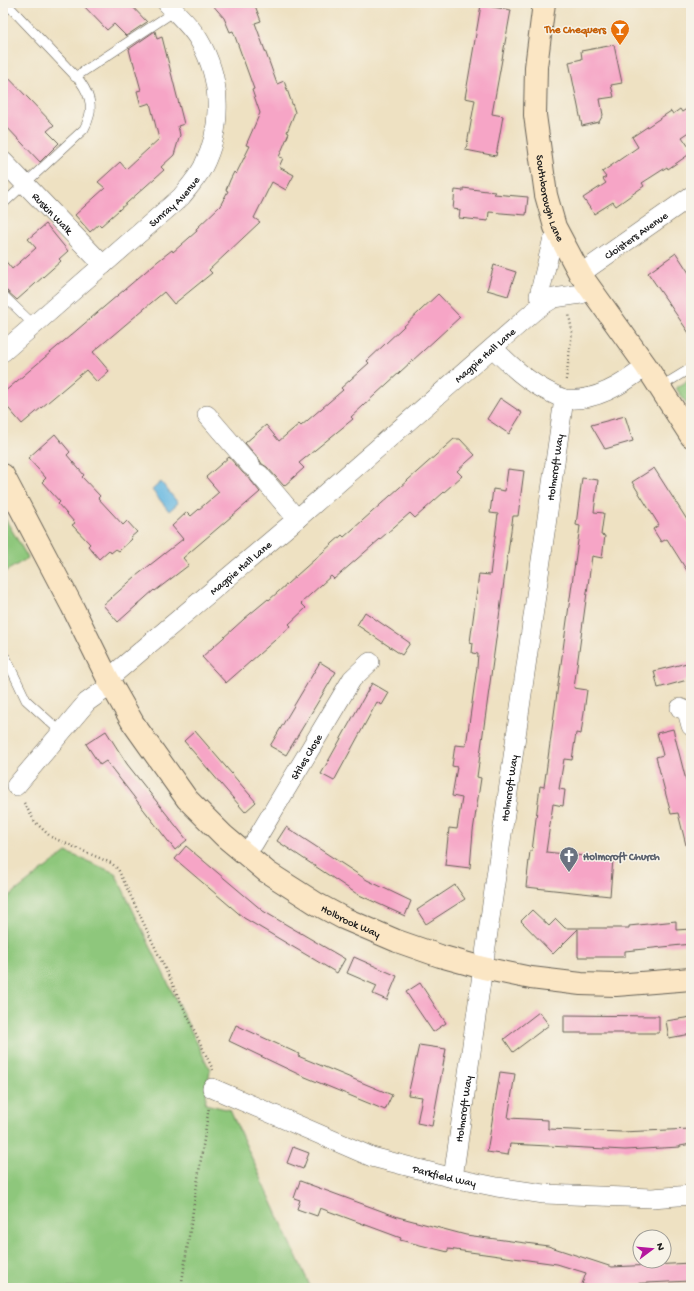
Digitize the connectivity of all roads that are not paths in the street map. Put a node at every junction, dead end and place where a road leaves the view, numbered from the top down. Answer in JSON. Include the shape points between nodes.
{"nodes":[{"id":1,"x":6,"y":3,"type":"edge"},
{"id":2,"x":544,"y":3,"type":"edge"},
{"id":3,"x":171,"y":7,"type":"edge"},
{"id":4,"x":76,"y":77,"type":"junction"},
{"id":5,"x":3,"y":161,"type":"edge"},
{"id":6,"x":25,"y":184,"type":"junction"},
{"id":7,"x":691,"y":196,"type":"edge"},
{"id":8,"x":3,"y":204,"type":"edge"},
{"id":9,"x":560,"y":237,"type":"junction"},
{"id":10,"x":103,"y":265,"type":"junction"},
{"id":11,"x":585,"y":281,"type":"junction"},
{"id":12,"x":3,"y":295,"type":"edge"},
{"id":13,"x":544,"y":304,"type":"junction"},
{"id":14,"x":34,"y":325,"type":"junction"},
{"id":15,"x":493,"y":348,"type":"junction"},
{"id":16,"x":3,"y":352,"type":"edge"},
{"id":17,"x":646,"y":366,"type":"junction"},
{"id":18,"x":691,"y":368,"type":"edge"},
{"id":19,"x":660,"y":387,"type":"junction"},
{"id":20,"x":564,"y":399,"type":"junction"},
{"id":21,"x":207,"y":414,"type":"dead end"},
{"id":22,"x":691,"y":436,"type":"edge"},
{"id":23,"x":3,"y":475,"type":"edge"},
{"id":24,"x":297,"y":519,"type":"junction"},
{"id":25,"x":6,"y":658,"type":"dead end"},
{"id":26,"x":370,"y":662,"type":"dead end"},
{"id":27,"x":111,"y":684,"type":"junction"},
{"id":28,"x":680,"y":708,"type":"dead end"},
{"id":29,"x":691,"y":726,"type":"edge"},
{"id":30,"x":62,"y":733,"type":"junction"},
{"id":31,"x":16,"y":786,"type":"road end"},
{"id":32,"x":244,"y":853,"type":"junction"},
{"id":33,"x":483,"y":968,"type":"junction"},
{"id":34,"x":691,"y":979,"type":"edge"},
{"id":35,"x":212,"y":1088,"type":"road end"},
{"id":36,"x":453,"y":1178,"type":"junction"},
{"id":37,"x":691,"y":1195,"type":"edge"}],
"edges":[{"from":1,"to":4,"type":"lane"},
{"from":2,"to":9,"type":"street","name":"Southborough Lane","via":[[536,67],[535,115],[546,195]]},
{"from":3,"to":4,"type":"lane"},
{"from":3,"to":10,"type":"street","name":"Sunray Avenue","via":[[199,39],[212,68],[217,117],[210,152],[193,183],[181,197]]},
{"from":4,"to":6,"type":"lane","via":[[90,99],[89,119],[84,130]]},
{"from":5,"to":6,"type":"street","name":"Ruskin Walk"},
{"from":6,"to":8,"type":"lane"},
{"from":6,"to":10,"type":"street","name":"Ruskin Walk"},
{"from":7,"to":11,"type":"street","name":"Cloisters Avenue"},
{"from":9,"to":11,"type":"street","name":"Southborough Lane"},
{"from":9,"to":13,"type":"street","via":[[552,242],[539,296]]},
{"from":10,"to":14,"type":"street","name":"Sunray Avenue"},
{"from":11,"to":13,"type":"street","name":"Magpie Hall Lane","via":[[581,294],[554,298]]},
{"from":11,"to":17,"type":"street","name":"Southborough Lane"},
{"from":12,"to":14,"type":"lane"},
{"from":13,"to":15,"type":"street","name":"Magpie Hall Lane"},
{"from":14,"to":16,"type":"street","name":"Sunray Avenue"},
{"from":15,"to":20,"type":"street","via":[[536,385]]},
{"from":15,"to":24,"type":"street","name":"Magpie Hall Lane"},
{"from":17,"to":19,"type":"street","name":"Southborough Lane"},
{"from":17,"to":20,"type":"street","via":[[620,385],[590,398]]},
{"from":18,"to":19,"type":"lane"},
{"from":19,"to":22,"type":"street","name":"Southborough Lane"},
{"from":20,"to":33,"type":"street","name":"Holmcroft Way"},
{"from":21,"to":24,"type":"street"},
{"from":23,"to":27,"type":"street"},
{"from":24,"to":27,"type":"street","name":"Magpie Hall Lane"},
{"from":25,"to":30,"type":"lane","via":[[26,700]]},
{"from":26,"to":32,"type":"street","name":"Stiles Close","via":[[352,680],[254,843]]},
{"from":27,"to":30,"type":"street","name":"Magpie Hall Lane","via":[[87,702]]},
{"from":27,"to":32,"type":"street","name":"Holbrook Way","via":[[133,723],[187,799]]},
{"from":28,"to":29,"type":"street","via":[[687,711]]},
{"from":30,"to":31,"type":"street","name":"Magpie Hall Lane"},
{"from":32,"to":33,"type":"street","name":"Holbrook Way","via":[[292,888],[343,918],[440,956]]},
{"from":33,"to":34,"type":"street","name":"Holbrook Way","via":[[531,978],[580,984],[616,985]]},
{"from":33,"to":36,"type":"street","name":"Holmcroft Way"},
{"from":35,"to":36,"type":"street","name":"Parkfield Way","via":[[372,1157]]},
{"from":36,"to":37,"type":"street","name":"Parkfield Way","via":[[544,1194],[652,1198]]}]}
